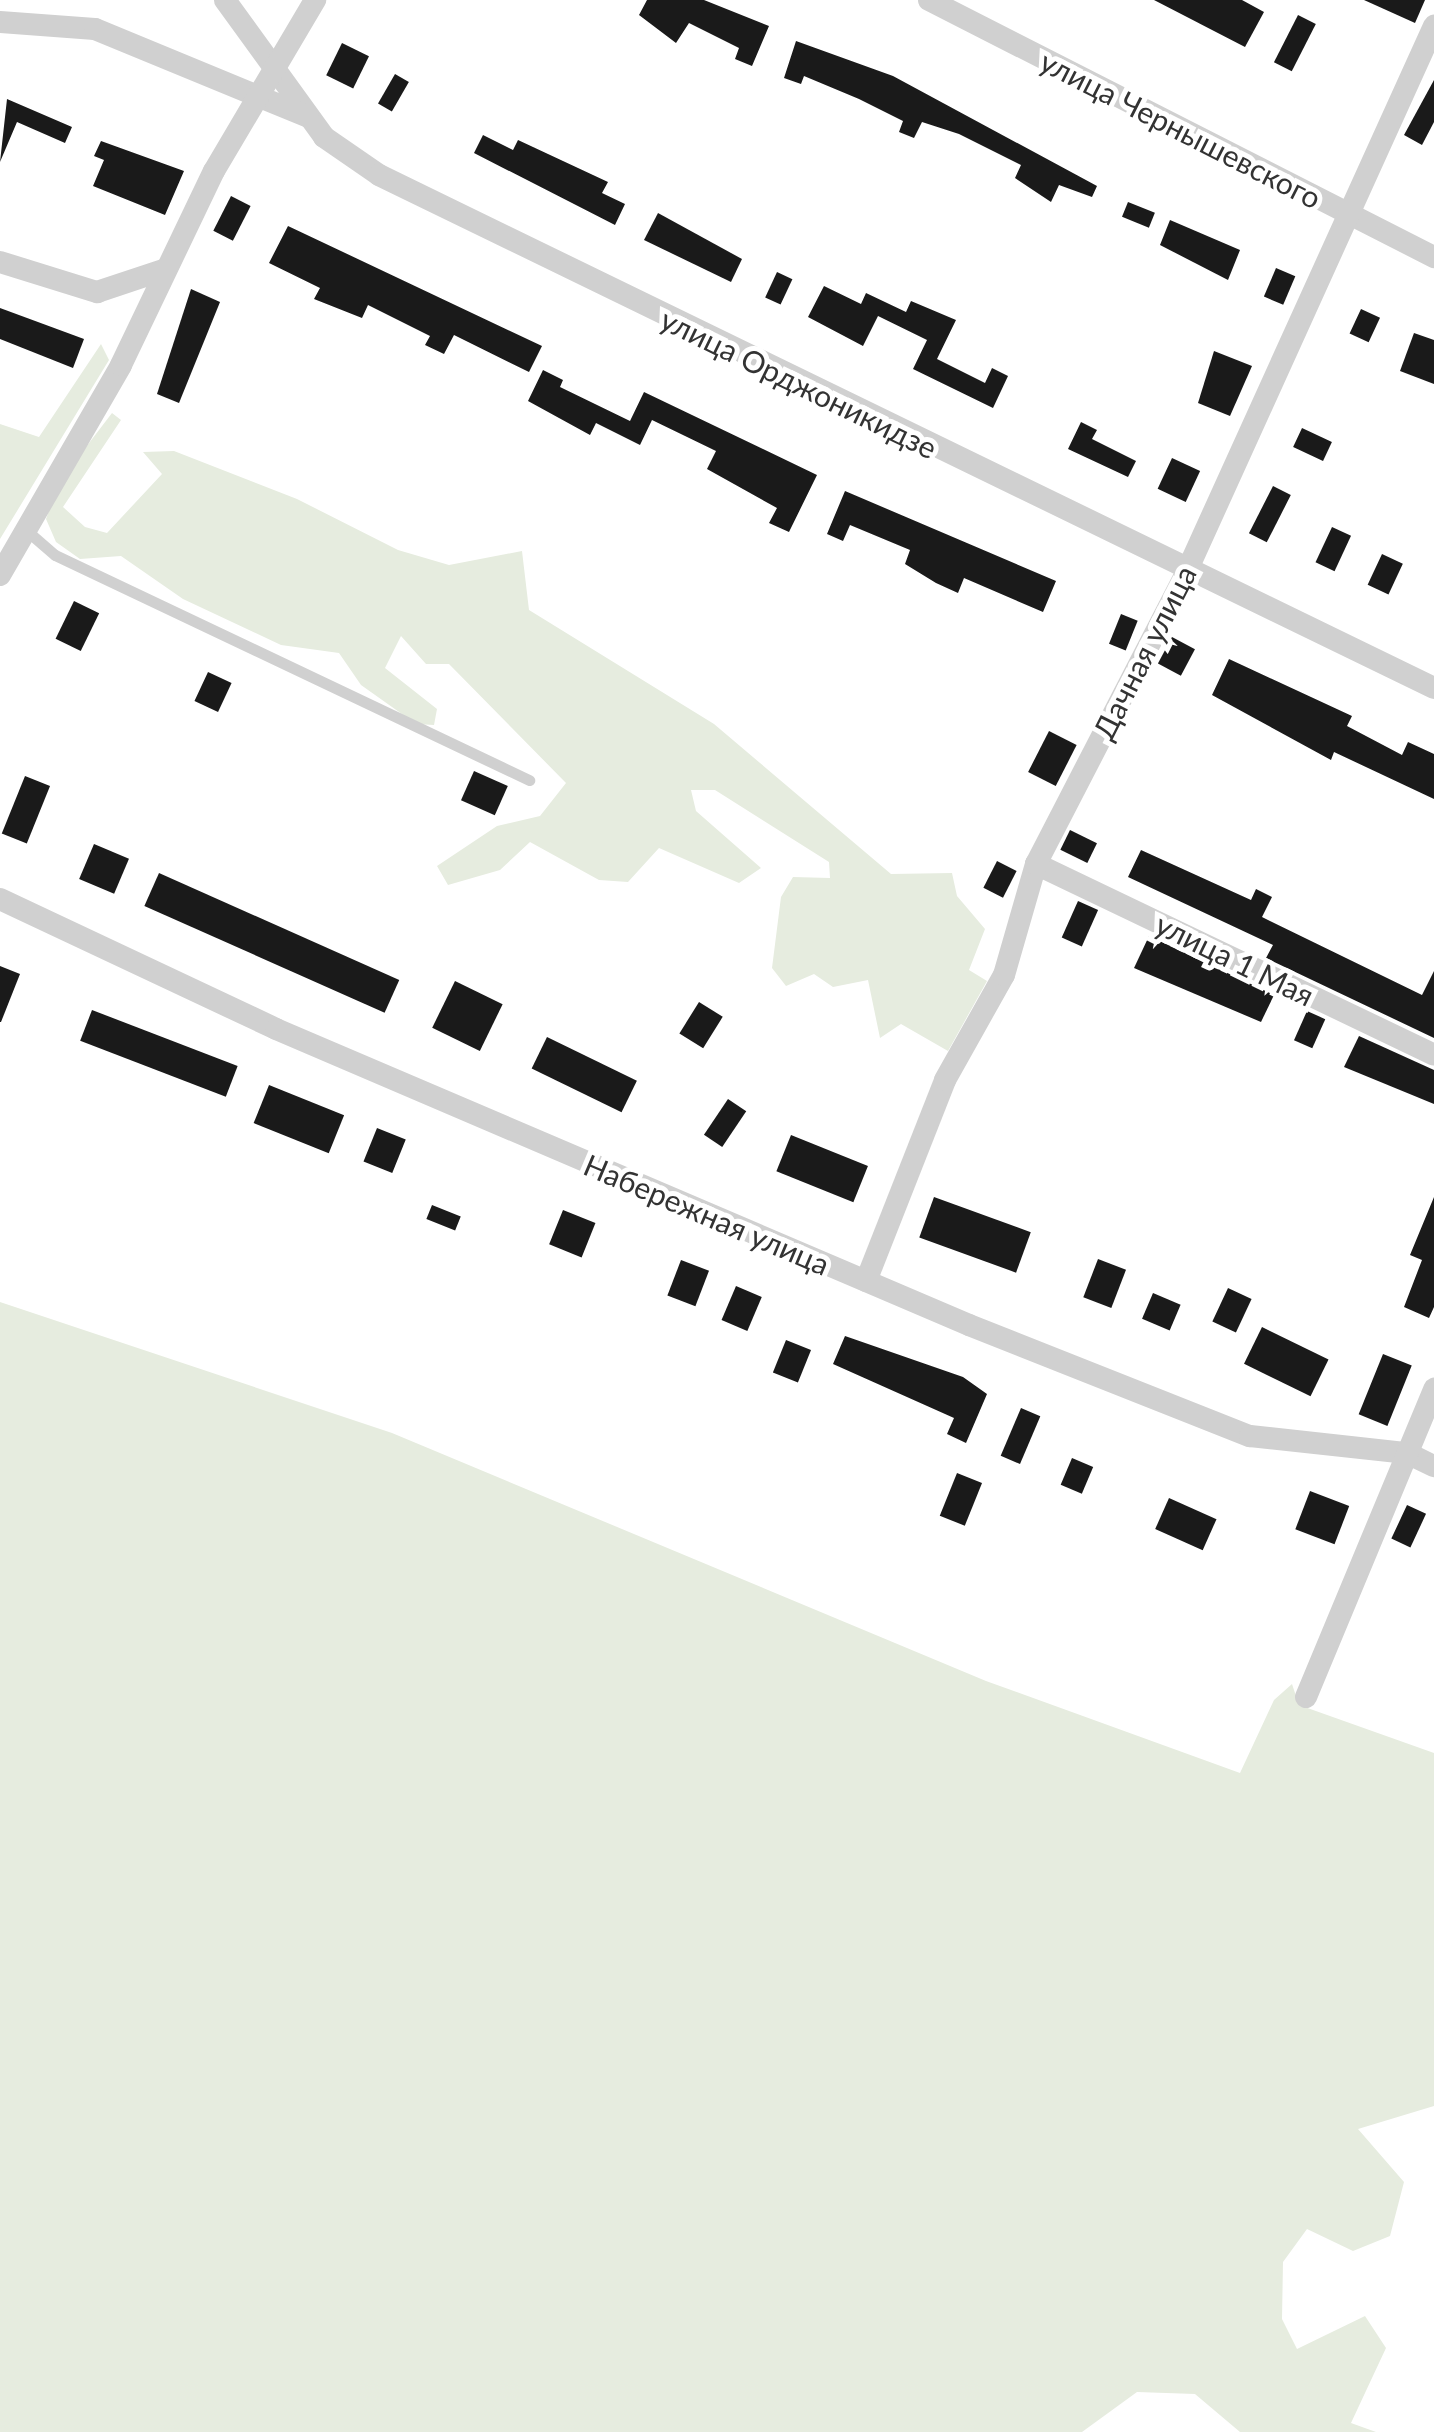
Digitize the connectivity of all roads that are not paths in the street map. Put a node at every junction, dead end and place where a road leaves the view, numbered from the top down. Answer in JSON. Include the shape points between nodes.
{"nodes":[{"id":1,"x":225,"y":0,"type":"edge"},
{"id":2,"x":315,"y":0,"type":"edge"},
{"id":3,"x":929,"y":0,"type":"edge"},
{"id":4,"x":0,"y":22,"type":"edge"},
{"id":5,"x":1434,"y":26,"type":"edge"},
{"id":6,"x":273,"y":64,"type":"junction"},
{"id":7,"x":258,"y":94,"type":"junction"},
{"id":8,"x":311,"y":118,"type":"junction"},
{"id":9,"x":1352,"y":216,"type":"junction"},
{"id":10,"x":1434,"y":257,"type":"edge"},
{"id":11,"x":0,"y":262,"type":"edge"},
{"id":12,"x":164,"y":270,"type":"junction"},
{"id":13,"x":26,"y":530,"type":"junction"},
{"id":14,"x":1186,"y":573,"type":"junction"},
{"id":15,"x":0,"y":576,"type":"edge"},
{"id":16,"x":1434,"y":688,"type":"edge"},
{"id":17,"x":529,"y":780,"type":"dead end"},
{"id":18,"x":1036,"y":864,"type":"junction"},
{"id":19,"x":0,"y":900,"type":"edge"},
{"id":20,"x":1434,"y":1055,"type":"edge"},
{"id":21,"x":866,"y":1281,"type":"junction"},
{"id":22,"x":1434,"y":1389,"type":"edge"},
{"id":23,"x":1408,"y":1454,"type":"junction"},
{"id":24,"x":1434,"y":1466,"type":"edge"},
{"id":25,"x":1306,"y":1697,"type":"dead end"}],
"edges":[{"from":1,"to":6,"type":"street","name":"улица Орджоникидзе"},
{"from":2,"to":6,"type":"street"},
{"from":3,"to":9,"type":"street","name":"улица Чернышевского"},
{"from":4,"to":7,"type":"street","via":[[95,30]]},
{"from":5,"to":9,"type":"street","name":"Дачная улица"},
{"from":6,"to":7,"type":"street"},
{"from":6,"to":8,"type":"street","name":"улица Орджоникидзе"},
{"from":7,"to":8,"type":"street"},
{"from":7,"to":12,"type":"street"},
{"from":8,"to":14,"type":"street","name":"улица Орджоникидзе","via":[[324,138],[378,175]]},
{"from":9,"to":10,"type":"street","name":"улица Чернышевского"},
{"from":9,"to":14,"type":"street","name":"Дачная улица"},
{"from":11,"to":12,"type":"street","via":[[96,292]]},
{"from":12,"to":13,"type":"street","via":[[121,365]]},
{"from":13,"to":15,"type":"street"},
{"from":13,"to":17,"type":"lane","via":[[55,555]]},
{"from":14,"to":16,"type":"street","name":"улица Орджоникидзе"},
{"from":14,"to":18,"type":"street","name":"Дачная улица"},
{"from":18,"to":20,"type":"street","name":"улица 1 Мая"},
{"from":18,"to":21,"type":"street","name":"Дачная улица","via":[[1004,975],[945,1080]]},
{"from":19,"to":21,"type":"street","name":"Набережная улица","via":[[276,1029]]},
{"from":21,"to":23,"type":"street","name":"Набережная улица","via":[[1250,1436]]},
{"from":22,"to":23,"type":"street"},
{"from":23,"to":24,"type":"street","name":"Набережная улица"},
{"from":23,"to":25,"type":"street"}]}
